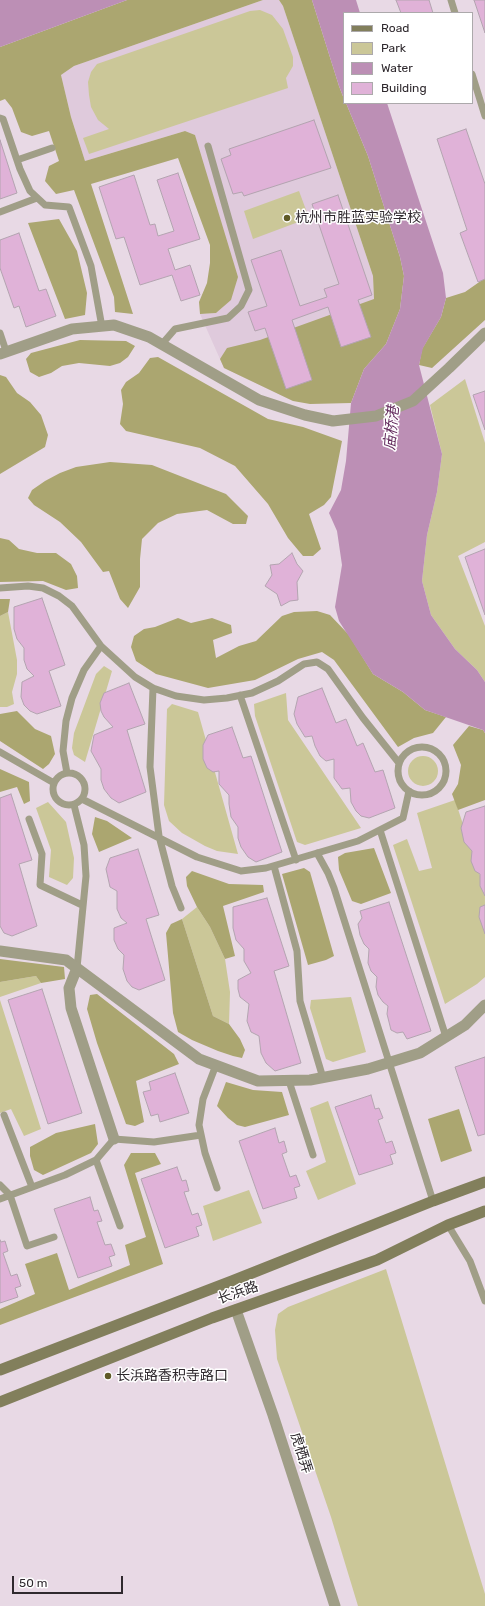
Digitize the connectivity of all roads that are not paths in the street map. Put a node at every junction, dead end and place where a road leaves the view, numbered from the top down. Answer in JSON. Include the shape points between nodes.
{"nodes":[{"id":1,"x":451,"y":0,"type":"edge"},
{"id":2,"x":455,"y":12,"type":"edge"},
{"id":3,"x":473,"y":78,"type":"edge"},
{"id":4,"x":485,"y":89,"type":"edge"},
{"id":5,"x":477,"y":92,"type":"junction"},
{"id":6,"x":485,"y":116,"type":"edge"},
{"id":7,"x":0,"y":118,"type":"edge"},
{"id":8,"x":208,"y":146,"type":"dead end"},
{"id":9,"x":52,"y":148,"type":"dead end"},
{"id":10,"x":17,"y":160,"type":"junction"},
{"id":11,"x":37,"y":198,"type":"junction"},
{"id":12,"x":0,"y":212,"type":"edge"},
{"id":13,"x":102,"y":327,"type":"junction"},
{"id":14,"x":0,"y":333,"type":"edge"},
{"id":15,"x":485,"y":333,"type":"edge"},
{"id":16,"x":162,"y":344,"type":"junction"},
{"id":17,"x":3,"y":352,"type":"edge"},
{"id":18,"x":0,"y":588,"type":"edge"},
{"id":19,"x":101,"y":646,"type":"junction"},
{"id":20,"x":153,"y":688,"type":"junction"},
{"id":21,"x":240,"y":695,"type":"junction"},
{"id":22,"x":0,"y":752,"type":"edge"},
{"id":23,"x":399,"y":763,"type":"junction"},
{"id":24,"x":66,"y":773,"type":"junction"},
{"id":25,"x":54,"y":783,"type":"junction"},
{"id":26,"x":409,"y":791,"type":"junction"},
{"id":27,"x":82,"y":799,"type":"junction"},
{"id":28,"x":74,"y":805,"type":"junction"},
{"id":29,"x":29,"y":819,"type":"dead end"},
{"id":30,"x":380,"y":830,"type":"junction"},
{"id":31,"x":159,"y":836,"type":"junction"},
{"id":32,"x":317,"y":853,"type":"junction"},
{"id":33,"x":296,"y":860,"type":"junction"},
{"id":34,"x":274,"y":866,"type":"junction"},
{"id":35,"x":82,"y":905,"type":"junction"},
{"id":36,"x":180,"y":908,"type":"dead end"},
{"id":37,"x":0,"y":952,"type":"edge"},
{"id":38,"x":77,"y":968,"type":"junction"},
{"id":39,"x":485,"y":1005,"type":"edge"},
{"id":40,"x":446,"y":1037,"type":"junction"},
{"id":41,"x":390,"y":1062,"type":"junction"},
{"id":42,"x":216,"y":1065,"type":"junction"},
{"id":43,"x":323,"y":1078,"type":"junction"},
{"id":44,"x":289,"y":1080,"type":"junction"},
{"id":45,"x":4,"y":1115,"type":"dead end"},
{"id":46,"x":201,"y":1136,"type":"junction"},
{"id":47,"x":114,"y":1139,"type":"junction"},
{"id":48,"x":313,"y":1155,"type":"dead end"},
{"id":49,"x":96,"y":1160,"type":"junction"},
{"id":50,"x":485,"y":1182,"type":"edge"},
{"id":51,"x":0,"y":1185,"type":"edge"},
{"id":52,"x":32,"y":1187,"type":"junction"},
{"id":53,"x":217,"y":1188,"type":"dead end"},
{"id":54,"x":10,"y":1195,"type":"junction"},
{"id":55,"x":0,"y":1199,"type":"edge"},
{"id":56,"x":433,"y":1201,"type":"junction"},
{"id":57,"x":485,"y":1210,"type":"edge"},
{"id":58,"x":448,"y":1225,"type":"junction"},
{"id":59,"x":120,"y":1226,"type":"dead end"},
{"id":60,"x":54,"y":1237,"type":"dead end"},
{"id":61,"x":485,"y":1301,"type":"edge"},
{"id":62,"x":236,"y":1310,"type":"junction"},
{"id":63,"x":0,"y":1370,"type":"edge"},
{"id":64,"x":0,"y":1402,"type":"edge"},
{"id":65,"x":335,"y":1606,"type":"edge"}],
"edges":[{"from":1,"to":2,"type":"lane"},
{"from":3,"to":5,"type":"lane"},
{"from":4,"to":5,"type":"lane"},
{"from":5,"to":6,"type":"lane"},
{"from":7,"to":10,"type":"lane","via":[[4,119]]},
{"from":8,"to":16,"type":"lane","via":[[249,290],[241,306],[228,318],[175,329]]},
{"from":9,"to":10,"type":"lane"},
{"from":10,"to":11,"type":"lane","via":[[30,191]]},
{"from":11,"to":12,"type":"lane"},
{"from":11,"to":13,"type":"lane","via":[[45,205],[69,208],[91,266]]},
{"from":13,"to":16,"type":"street","via":[[114,326]]},
{"from":13,"to":17,"type":"street","via":[[72,330]]},
{"from":14,"to":17,"type":"lane"},
{"from":15,"to":16,"type":"street","via":[[413,401],[376,416],[333,421],[260,400]]},
{"from":18,"to":19,"type":"lane","via":[[43,588],[59,596],[72,606]]},
{"from":19,"to":20,"type":"lane","via":[[135,677]]},
{"from":19,"to":24,"type":"lane","via":[[84,670],[72,698],[66,721],[63,751]]},
{"from":20,"to":21,"type":"lane","via":[[176,696],[204,700]]},
{"from":20,"to":31,"type":"lane","via":[[150,767]]},
{"from":21,"to":23,"type":"lane","via":[[278,682],[304,664],[317,662],[328,669]]},
{"from":21,"to":33,"type":"lane"},
{"from":22,"to":25,"type":"lane"},
{"from":23,"to":26,"type":"lane","via":[[399,778]]},
{"from":23,"to":26,"type":"lane","via":[[409,750],[424,747],[432,748],[443,759],[446,767],[443,782],[432,793],[424,795]]},
{"from":24,"to":25,"type":"lane"},
{"from":24,"to":27,"type":"lane","via":[[72,773],[82,779],[86,789]]},
{"from":25,"to":28,"type":"lane","via":[[53,793],[59,802]]},
{"from":26,"to":30,"type":"lane","via":[[403,818]]},
{"from":27,"to":28,"type":"lane"},
{"from":27,"to":31,"type":"lane"},
{"from":28,"to":35,"type":"lane","via":[[84,845],[86,876]]},
{"from":29,"to":35,"type":"lane","via":[[42,854],[40,885]]},
{"from":30,"to":32,"type":"lane","via":[[358,841]]},
{"from":30,"to":40,"type":"lane"},
{"from":31,"to":34,"type":"lane","via":[[197,857],[242,871]]},
{"from":31,"to":36,"type":"lane"},
{"from":32,"to":33,"type":"lane"},
{"from":32,"to":41,"type":"lane","via":[[334,888]]},
{"from":33,"to":34,"type":"lane"},
{"from":34,"to":43,"type":"lane","via":[[297,951],[300,1001]]},
{"from":35,"to":38,"type":"lane"},
{"from":37,"to":38,"type":"street","via":[[66,960]]},
{"from":38,"to":42,"type":"street","via":[[199,1059]]},
{"from":38,"to":47,"type":"street","via":[[68,988],[71,1008]]},
{"from":39,"to":40,"type":"street","via":[[465,1025]]},
{"from":40,"to":41,"type":"street","via":[[420,1053]]},
{"from":41,"to":43,"type":"street"},
{"from":41,"to":56,"type":"lane"},
{"from":42,"to":44,"type":"street","via":[[258,1081]]},
{"from":42,"to":46,"type":"lane","via":[[203,1099],[199,1125]]},
{"from":43,"to":44,"type":"street"},
{"from":44,"to":48,"type":"lane"},
{"from":45,"to":52,"type":"lane"},
{"from":46,"to":47,"type":"lane","via":[[154,1142]]},
{"from":46,"to":53,"type":"lane"},
{"from":47,"to":49,"type":"lane"},
{"from":49,"to":52,"type":"lane"},
{"from":49,"to":59,"type":"lane"},
{"from":50,"to":56,"type":"main road","name":"长浜路"},
{"from":51,"to":54,"type":"lane"},
{"from":52,"to":54,"type":"lane"},
{"from":54,"to":55,"type":"lane"},
{"from":54,"to":60,"type":"lane","via":[[27,1246]]},
{"from":56,"to":63,"type":"main road","name":"长浜路"},
{"from":57,"to":58,"type":"main road","name":"长浜路"},
{"from":58,"to":61,"type":"lane","via":[[470,1261]]},
{"from":58,"to":62,"type":"main road","name":"长浜路","via":[[377,1260]]},
{"from":62,"to":64,"type":"main road","name":"长浜路"},
{"from":62,"to":65,"type":"street","name":"虎栖弄"}]}
